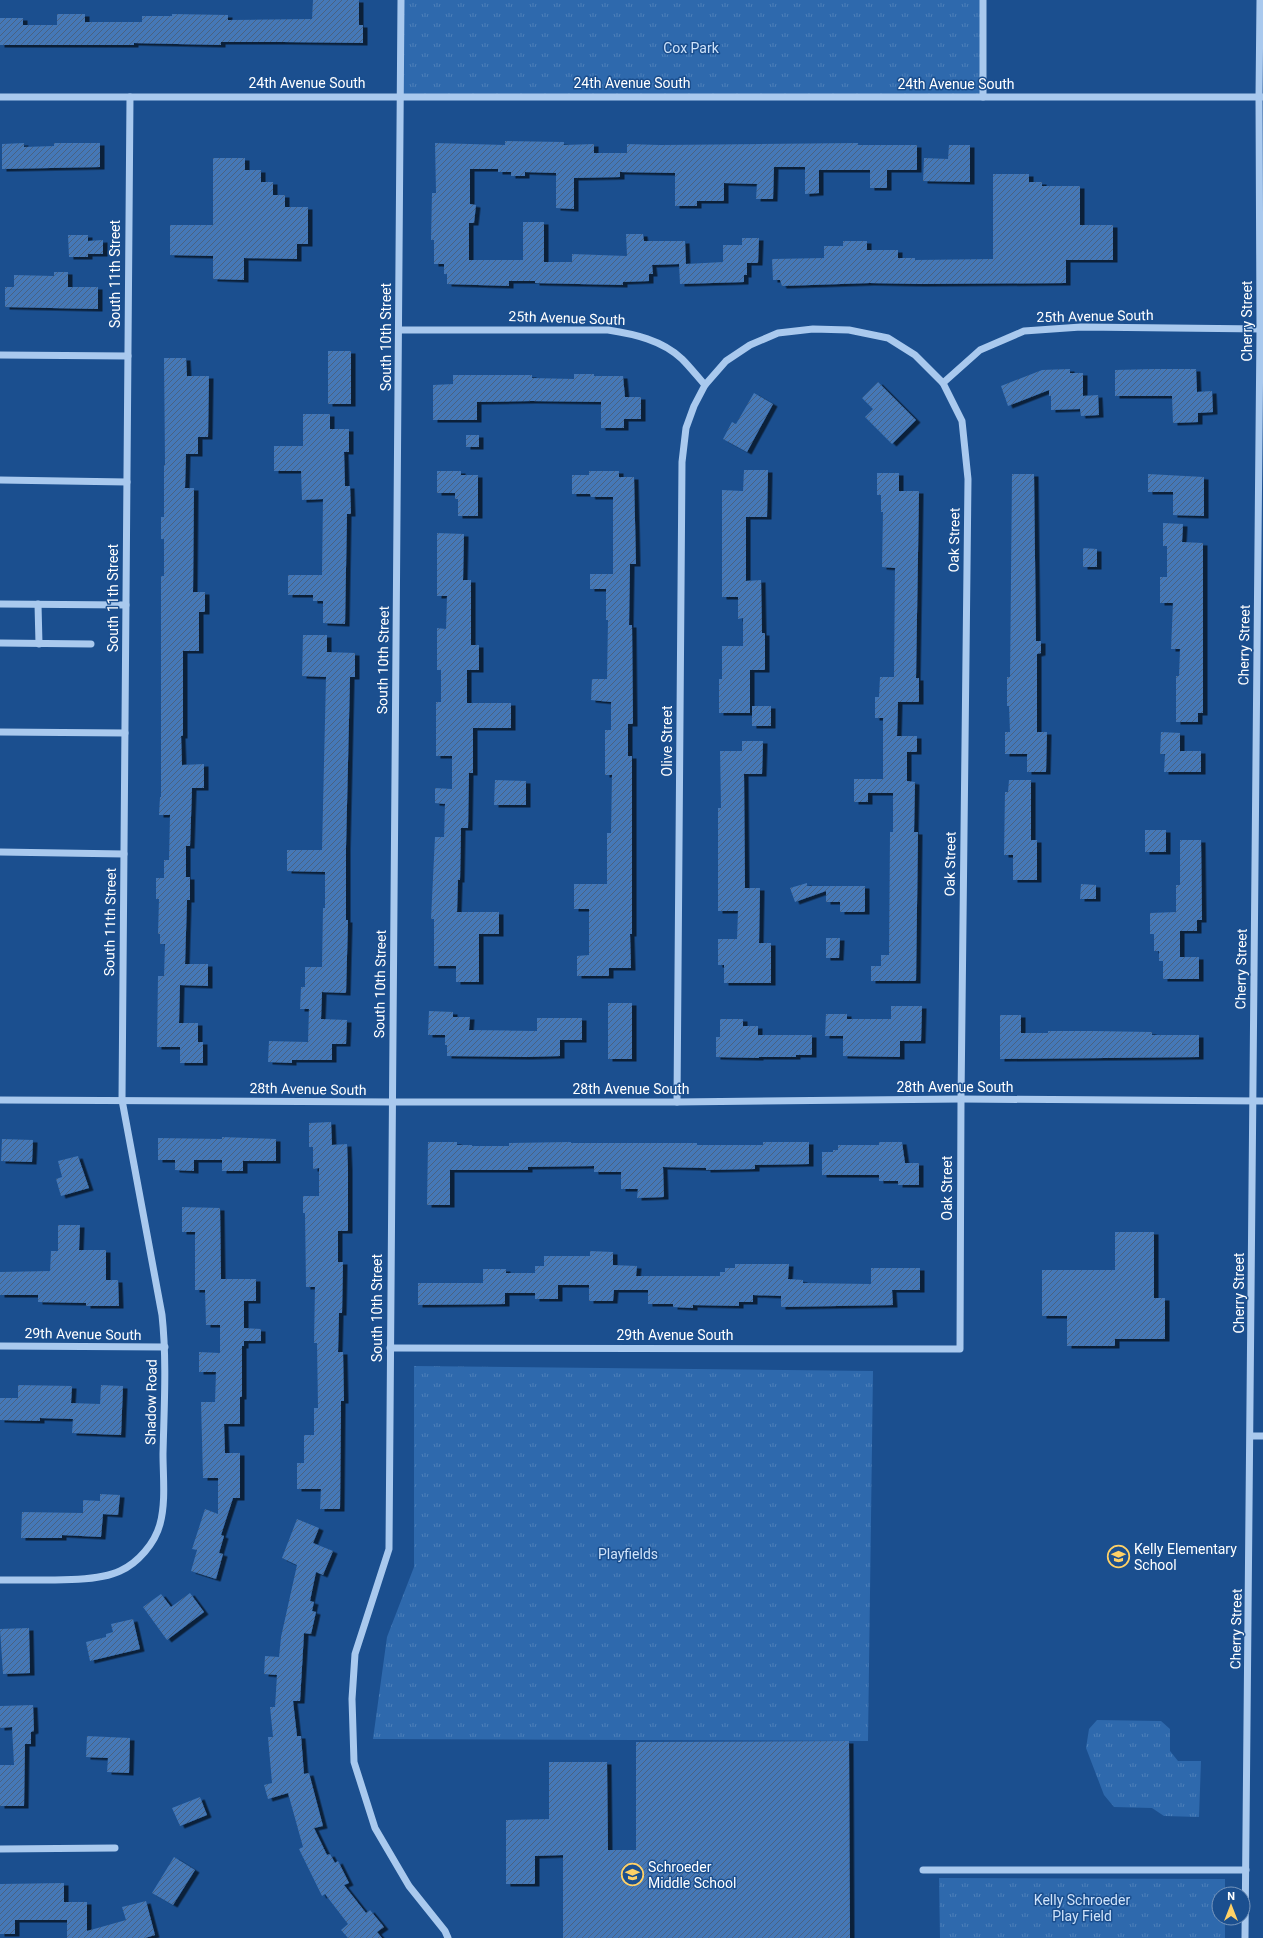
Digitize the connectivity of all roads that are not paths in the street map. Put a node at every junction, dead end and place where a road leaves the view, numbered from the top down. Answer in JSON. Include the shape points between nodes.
{"nodes":[{"id":1,"x":401,"y":0,"type":"edge"},
{"id":2,"x":983,"y":0,"type":"edge"},
{"id":3,"x":1260,"y":0,"type":"edge"},
{"id":4,"x":399,"y":96,"type":"junction"},
{"id":5,"x":0,"y":97,"type":"edge"},
{"id":6,"x":130,"y":97,"type":"junction"},
{"id":7,"x":983,"y":97,"type":"junction"},
{"id":8,"x":1261,"y":97,"type":"edge"},
{"id":9,"x":1262,"y":329,"type":"edge"},
{"id":10,"x":399,"y":330,"type":"junction"},
{"id":11,"x":0,"y":354,"type":"edge"},
{"id":12,"x":128,"y":356,"type":"junction"},
{"id":13,"x":943,"y":383,"type":"junction"},
{"id":14,"x":705,"y":385,"type":"junction"},
{"id":15,"x":0,"y":480,"type":"edge"},
{"id":16,"x":127,"y":482,"type":"junction"},
{"id":17,"x":0,"y":604,"type":"edge"},
{"id":18,"x":38,"y":604,"type":"junction"},
{"id":19,"x":126,"y":605,"type":"junction"},
{"id":20,"x":0,"y":644,"type":"edge"},
{"id":21,"x":39,"y":644,"type":"junction"},
{"id":22,"x":91,"y":644,"type":"dead end"},
{"id":23,"x":0,"y":732,"type":"edge"},
{"id":24,"x":125,"y":733,"type":"junction"},
{"id":25,"x":0,"y":852,"type":"edge"},
{"id":26,"x":124,"y":854,"type":"junction"},
{"id":27,"x":961,"y":1099,"type":"junction"},
{"id":28,"x":0,"y":1100,"type":"edge"},
{"id":29,"x":122,"y":1100,"type":"junction"},
{"id":30,"x":1253,"y":1101,"type":"junction"},
{"id":31,"x":1263,"y":1101,"type":"edge"},
{"id":32,"x":392,"y":1102,"type":"junction"},
{"id":33,"x":677,"y":1102,"type":"junction"},
{"id":34,"x":0,"y":1346,"type":"edge"},
{"id":35,"x":166,"y":1347,"type":"junction"},
{"id":36,"x":390,"y":1348,"type":"junction"},
{"id":37,"x":960,"y":1349,"type":"joint"},
{"id":38,"x":1251,"y":1436,"type":"junction"},
{"id":39,"x":1263,"y":1436,"type":"edge"},
{"id":40,"x":0,"y":1580,"type":"edge"},
{"id":41,"x":115,"y":1848,"type":"dead end"},
{"id":42,"x":0,"y":1849,"type":"edge"},
{"id":43,"x":923,"y":1870,"type":"dead end"},
{"id":44,"x":1246,"y":1870,"type":"junction"},
{"id":45,"x":448,"y":1938,"type":"edge"},
{"id":46,"x":1245,"y":1938,"type":"edge"}],
"edges":[{"from":1,"to":4,"type":"street","name":"South 10th Street"},
{"from":2,"to":7,"type":"street"},
{"from":3,"to":8,"type":"street","name":"Cherry Street"},
{"from":4,"to":6,"type":"street","name":"24th Avenue South"},
{"from":4,"to":7,"type":"street","name":"24th Avenue South"},
{"from":4,"to":10,"type":"street","name":"South 10th Street"},
{"from":5,"to":6,"type":"street","name":"24th Avenue South"},
{"from":6,"to":12,"type":"street","name":"South 11th Street"},
{"from":7,"to":8,"type":"street","name":"24th Avenue South"},
{"from":8,"to":9,"type":"street","name":"Cherry Street"},
{"from":9,"to":13,"type":"street","name":"25th Avenue South","via":[[1081,327],[1024,331],[980,350]]},
{"from":9,"to":30,"type":"street","name":"Cherry Street"},
{"from":10,"to":14,"type":"street","name":"25th Avenue South","via":[[608,330],[635,334],[654,341],[681,358]]},
{"from":10,"to":32,"type":"street","name":"South 10th Street"},
{"from":11,"to":12,"type":"street"},
{"from":12,"to":16,"type":"street","name":"South 11th Street"},
{"from":13,"to":14,"type":"street","via":[[915,355],[888,338],[849,330],[813,329],[778,333],[750,345],[726,361]]},
{"from":13,"to":27,"type":"street","name":"Oak Street","via":[[962,421],[968,479]]},
{"from":14,"to":33,"type":"street","name":"Olive Street","via":[[686,428],[682,462]]},
{"from":15,"to":16,"type":"street"},
{"from":16,"to":19,"type":"street","name":"South 11th Street"},
{"from":17,"to":18,"type":"street"},
{"from":18,"to":19,"type":"street"},
{"from":18,"to":21,"type":"street"},
{"from":19,"to":24,"type":"street","name":"South 11th Street"},
{"from":20,"to":21,"type":"street"},
{"from":21,"to":22,"type":"street"},
{"from":23,"to":24,"type":"street"},
{"from":24,"to":26,"type":"street","name":"South 11th Street"},
{"from":25,"to":26,"type":"street"},
{"from":26,"to":29,"type":"street","name":"South 11th Street"},
{"from":27,"to":30,"type":"street","name":"28th Avenue South"},
{"from":27,"to":33,"type":"street","name":"28th Avenue South"},
{"from":27,"to":37,"type":"street","name":"Oak Street"},
{"from":28,"to":29,"type":"street","name":"28th Avenue South"},
{"from":29,"to":32,"type":"street","name":"28th Avenue South"},
{"from":29,"to":35,"type":"street","name":"Shadow Road"},
{"from":30,"to":31,"type":"street","name":"28th Avenue South"},
{"from":30,"to":38,"type":"street","name":"Cherry Street"},
{"from":32,"to":33,"type":"street","name":"28th Avenue South"},
{"from":32,"to":36,"type":"street","name":"South 10th Street"},
{"from":34,"to":35,"type":"street","name":"29th Avenue South"},
{"from":35,"to":40,"type":"street","name":"Shadow Road","via":[[160,1524],[150,1545],[139,1558],[120,1571],[97,1578]]},
{"from":36,"to":37,"type":"street","name":"29th Avenue South"},
{"from":36,"to":45,"type":"street","name":"South 10th Street","via":[[389,1549],[355,1654],[352,1699],[354,1762],[375,1828],[409,1886]]},
{"from":38,"to":39,"type":"street"},
{"from":38,"to":44,"type":"street","name":"Cherry Street"},
{"from":41,"to":42,"type":"street"},
{"from":43,"to":44,"type":"street"},
{"from":44,"to":46,"type":"street","name":"Cherry Street"}]}
